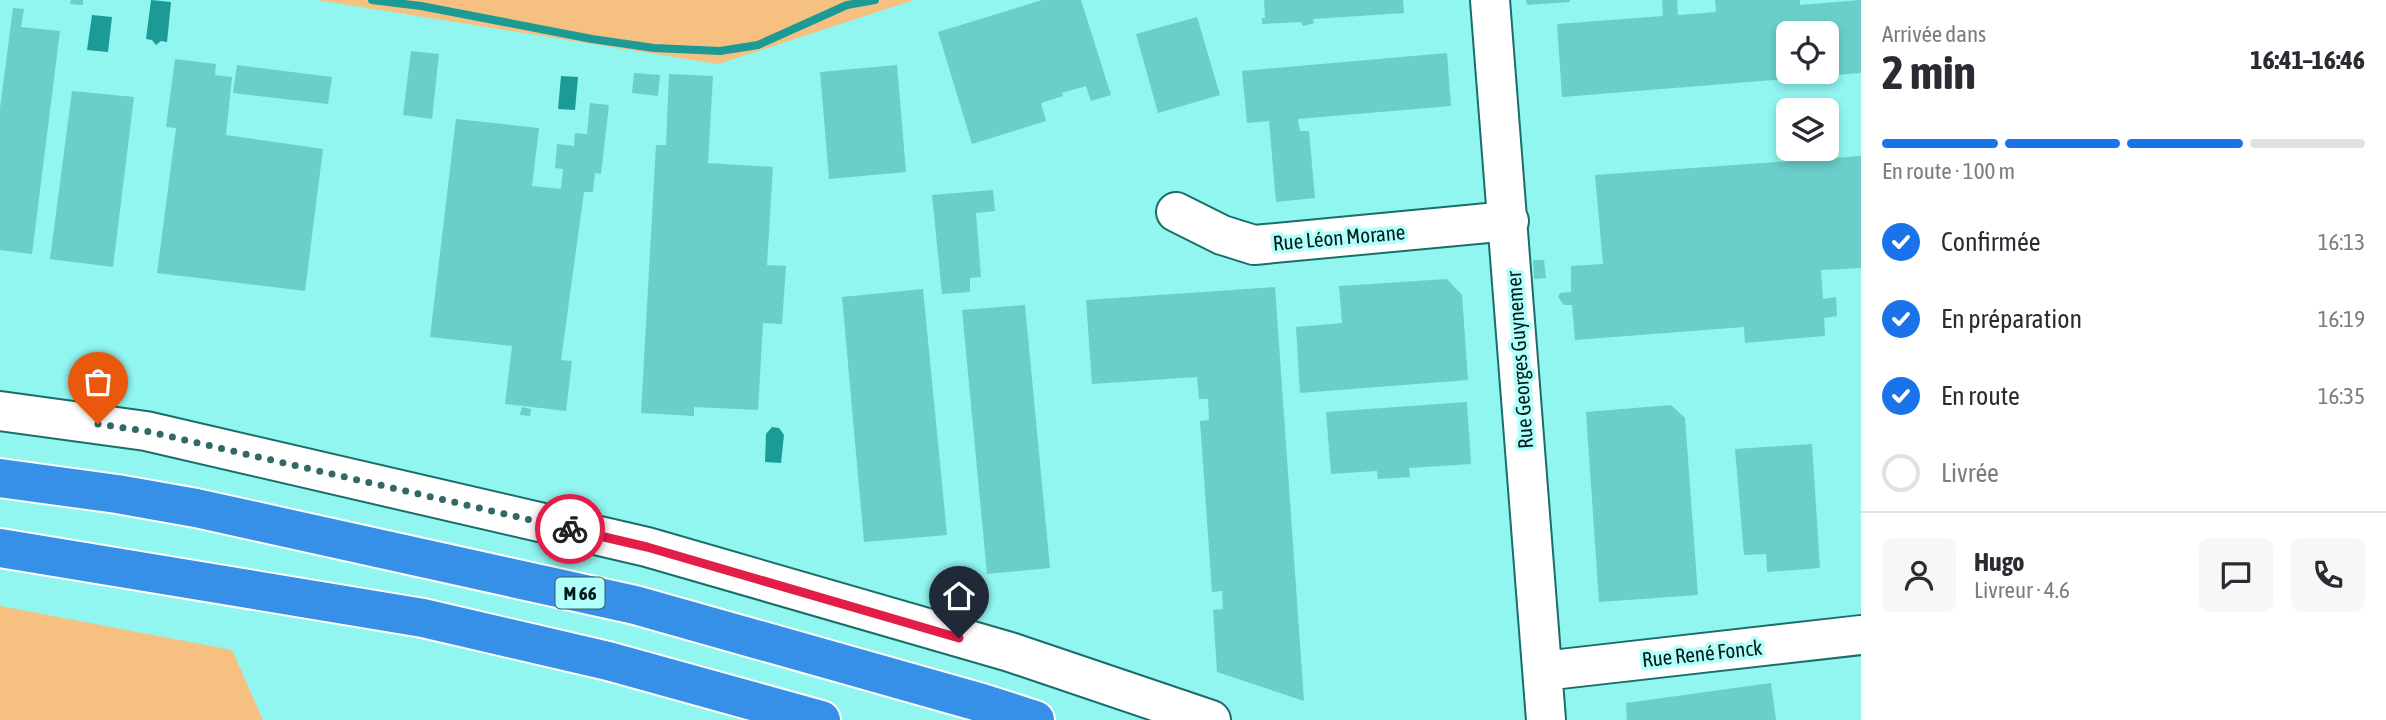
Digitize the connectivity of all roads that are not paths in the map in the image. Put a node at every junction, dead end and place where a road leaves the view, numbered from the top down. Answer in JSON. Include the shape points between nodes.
{"nodes":[{"id":1,"x":1490,"y":0,"type":"edge"},
{"id":2,"x":1176,"y":212,"type":"dead end"},
{"id":3,"x":1509,"y":221,"type":"junction"},
{"id":4,"x":0,"y":411,"type":"edge"},
{"id":5,"x":0,"y":478,"type":"edge"},
{"id":6,"x":0,"y":548,"type":"edge"},
{"id":7,"x":1861,"y":635,"type":"edge"},
{"id":8,"x":1543,"y":671,"type":"junction"},
{"id":9,"x":821,"y":720,"type":"edge"},
{"id":10,"x":1035,"y":720,"type":"edge"},
{"id":11,"x":1211,"y":720,"type":"edge"},
{"id":12,"x":1546,"y":720,"type":"edge"}],
"edges":[{"from":1,"to":3,"type":"street","name":"Rue Georges Guynemer"},
{"from":2,"to":3,"type":"street","name":"Rue Léon Morane","via":[[1222,235],[1254,244]]},
{"from":3,"to":8,"type":"street","name":"Rue Georges Guynemer"},
{"from":4,"to":11,"type":"street","via":[[146,431],[647,547],[1010,652]]},
{"from":5,"to":10,"type":"highway","number":"M 66","via":[[196,508],[635,605]]},
{"from":6,"to":9,"type":"highway","via":[[423,618],[608,661]]},
{"from":7,"to":8,"type":"street","name":"Rue René Fonck"},
{"from":8,"to":12,"type":"street","name":"Rue Georges Guynemer"}]}
